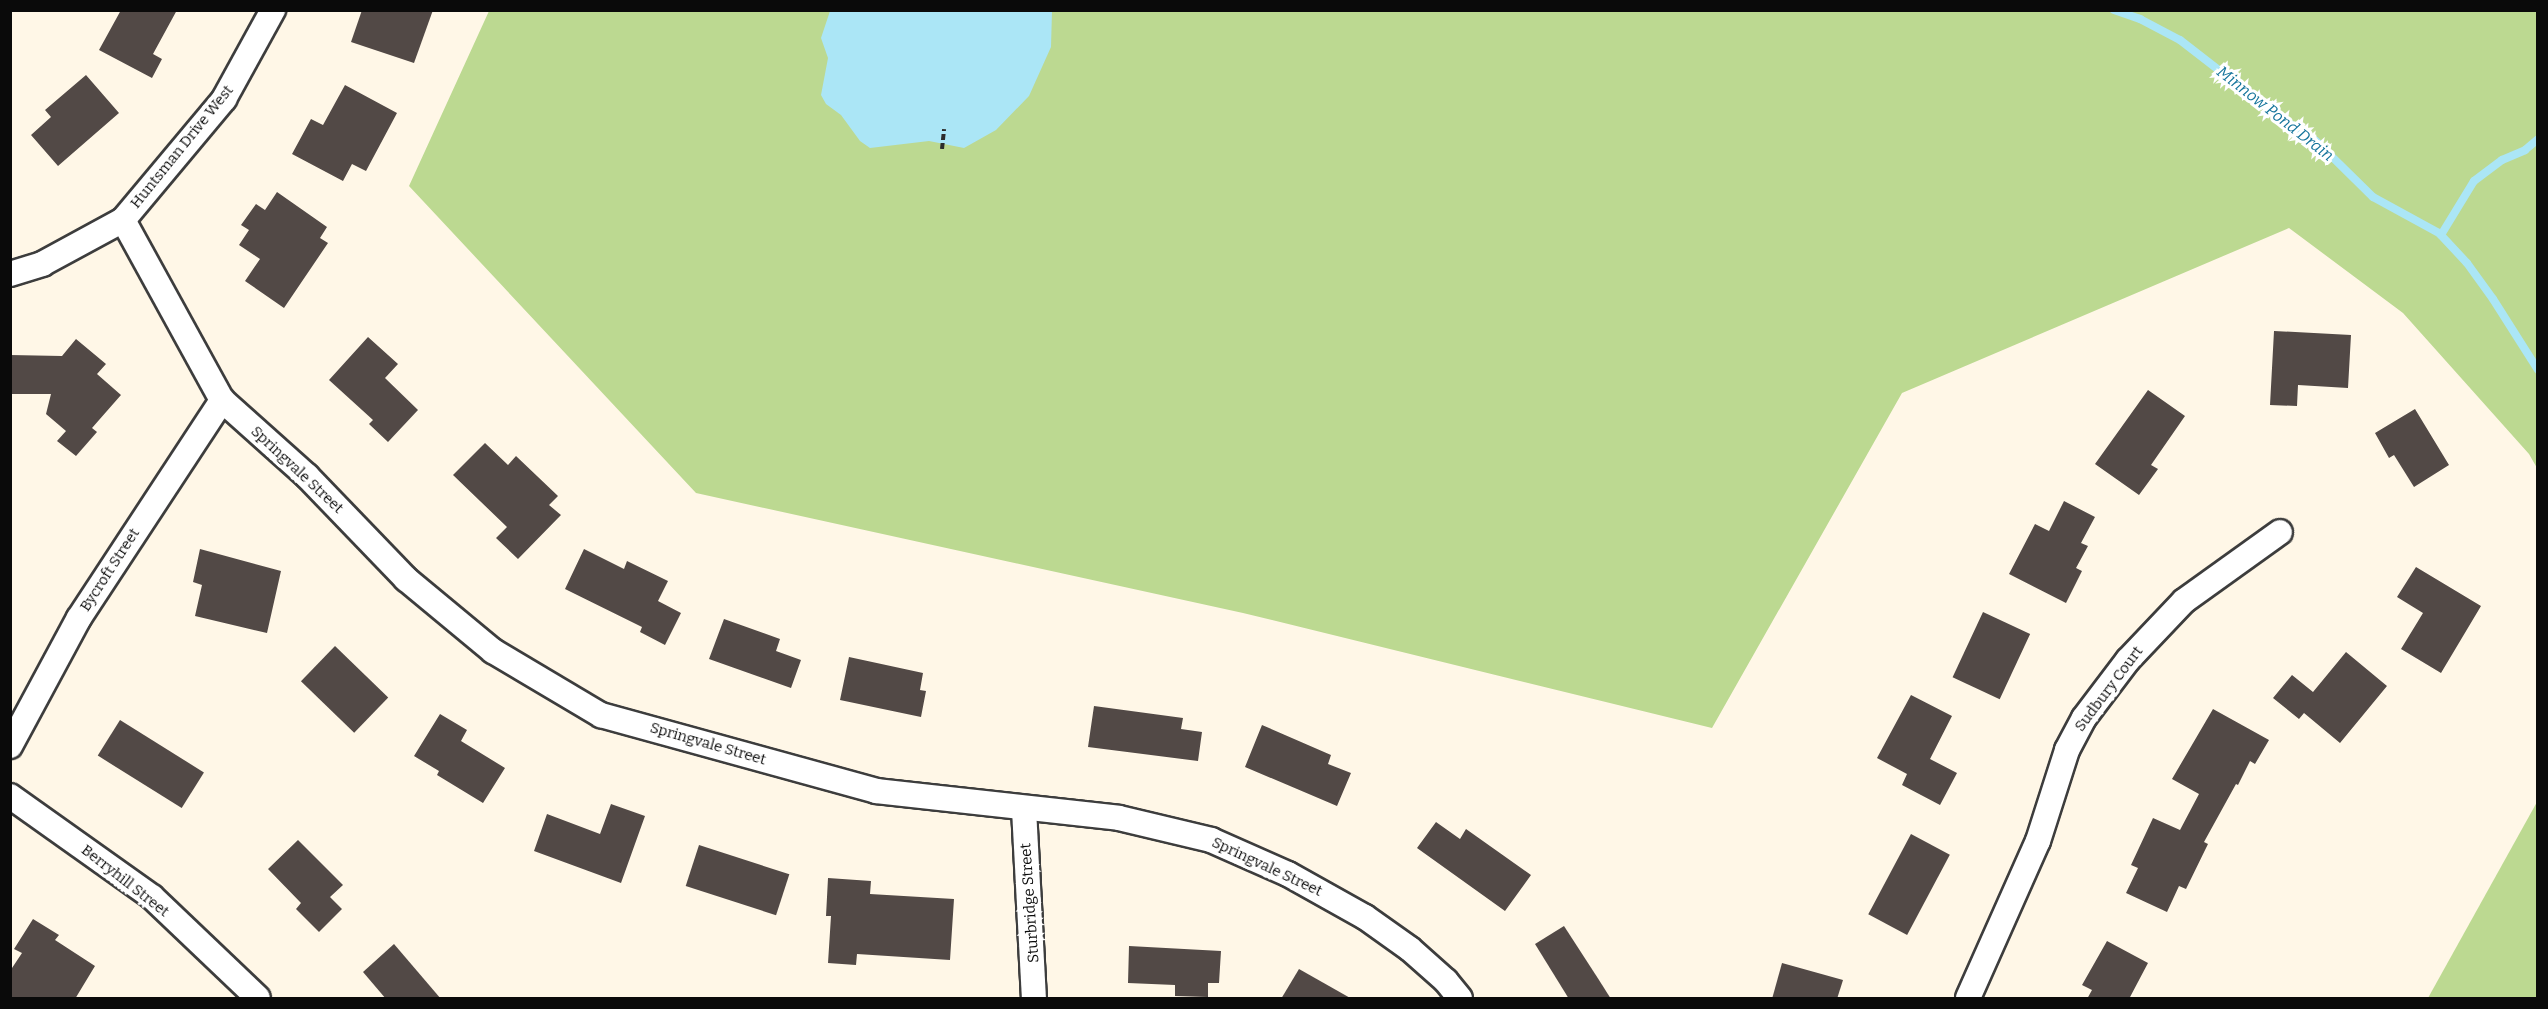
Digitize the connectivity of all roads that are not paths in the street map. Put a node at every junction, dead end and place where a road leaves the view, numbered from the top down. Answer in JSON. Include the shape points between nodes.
{"nodes":[{"id":1,"x":273,"y":10,"type":"edge"},
{"id":2,"x":123,"y":220,"type":"junction"},
{"id":3,"x":10,"y":274,"type":"edge"},
{"id":4,"x":222,"y":400,"type":"junction"},
{"id":5,"x":2280,"y":532,"type":"dead end"},
{"id":6,"x":10,"y":746,"type":"edge"},
{"id":7,"x":10,"y":796,"type":"edge"},
{"id":8,"x":1024,"y":808,"type":"junction"},
{"id":9,"x":258,"y":999,"type":"edge"},
{"id":10,"x":1034,"y":999,"type":"edge"},
{"id":11,"x":1460,"y":999,"type":"edge"},
{"id":12,"x":1968,"y":999,"type":"edge"}],
"edges":[{"from":1,"to":2,"type":"street","name":"Huntsman Drive West","via":[[224,99]]},
{"from":2,"to":3,"type":"street","via":[[42,264]]},
{"from":2,"to":4,"type":"street","name":"Springvale Street"},
{"from":4,"to":6,"type":"street","name":"Bycroft Street","via":[[79,618]]},
{"from":4,"to":8,"type":"street","name":"Springvale Street","via":[[307,476],[406,579],[493,651],[601,715],[876,791]]},
{"from":5,"to":12,"type":"street","name":"Sudbury Court","via":[[2184,601],[2127,660],[2084,718],[2067,750],[2038,841]]},
{"from":7,"to":9,"type":"street","name":"Berryhill Street","via":[[152,897]]},
{"from":8,"to":10,"type":"street","name":"Sturbridge Street"},
{"from":8,"to":11,"type":"street","name":"Springvale Street","via":[[1119,818],[1211,840],[1288,874],[1365,917],[1410,949]]}]}
